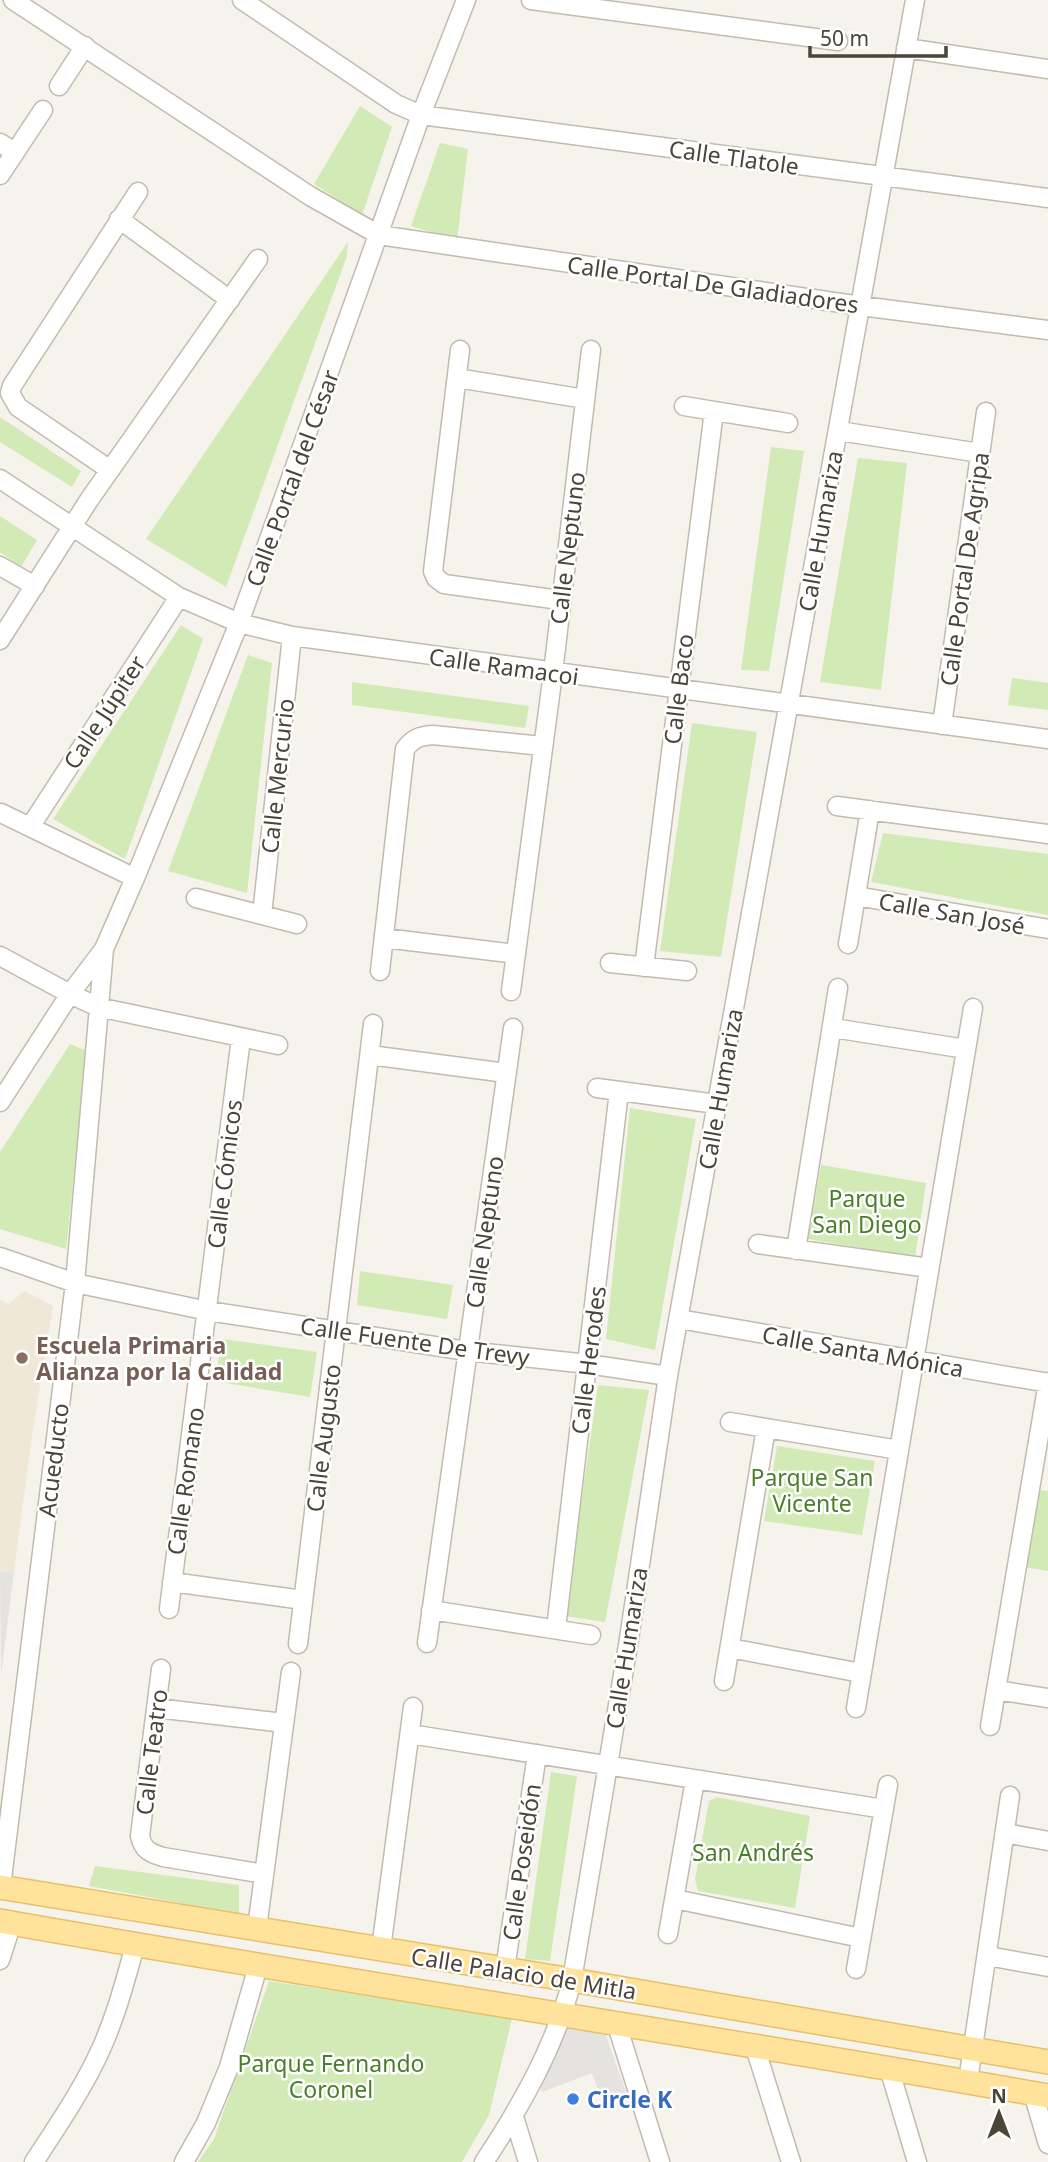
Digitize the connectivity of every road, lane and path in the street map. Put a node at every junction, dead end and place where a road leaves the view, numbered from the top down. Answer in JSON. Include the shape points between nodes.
{"nodes":[{"id":1,"x":13,"y":0,"type":"edge"},
{"id":2,"x":242,"y":0,"type":"edge"},
{"id":3,"x":466,"y":0,"type":"edge"},
{"id":4,"x":531,"y":0,"type":"edge"},
{"id":5,"x":915,"y":0,"type":"edge"},
{"id":6,"x":838,"y":41,"type":"dead end"},
{"id":7,"x":85,"y":46,"type":"junction"},
{"id":8,"x":906,"y":48,"type":"junction"},
{"id":9,"x":1048,"y":69,"type":"edge"},
{"id":10,"x":59,"y":86,"type":"dead end"},
{"id":11,"x":43,"y":110,"type":"dead end"},
{"id":12,"x":421,"y":115,"type":"junction"},
{"id":13,"x":8,"y":147,"type":"edge"},
{"id":14,"x":0,"y":175,"type":"edge"},
{"id":15,"x":883,"y":177,"type":"junction"},
{"id":16,"x":138,"y":192,"type":"dead end"},
{"id":17,"x":1048,"y":198,"type":"edge"},
{"id":18,"x":119,"y":219,"type":"junction"},
{"id":19,"x":379,"y":235,"type":"junction"},
{"id":20,"x":258,"y":259,"type":"dead end"},
{"id":21,"x":230,"y":300,"type":"junction"},
{"id":22,"x":861,"y":306,"type":"junction"},
{"id":23,"x":1048,"y":330,"type":"edge"},
{"id":24,"x":460,"y":350,"type":"dead end"},
{"id":25,"x":591,"y":350,"type":"dead end"},
{"id":26,"x":457,"y":378,"type":"junction"},
{"id":27,"x":585,"y":399,"type":"junction"},
{"id":28,"x":684,"y":406,"type":"dead end"},
{"id":29,"x":714,"y":411,"type":"junction"},
{"id":30,"x":986,"y":412,"type":"dead end"},
{"id":31,"x":788,"y":423,"type":"dead end"},
{"id":32,"x":839,"y":431,"type":"junction"},
{"id":33,"x":980,"y":453,"type":"junction"},
{"id":34,"x":110,"y":470,"type":"junction"},
{"id":35,"x":0,"y":479,"type":"edge"},
{"id":36,"x":73,"y":527,"type":"junction"},
{"id":37,"x":0,"y":566,"type":"edge"},
{"id":38,"x":35,"y":586,"type":"junction"},
{"id":39,"x":179,"y":597,"type":"junction"},
{"id":40,"x":560,"y":600,"type":"junction"},
{"id":41,"x":239,"y":623,"type":"junction"},
{"id":42,"x":292,"y":636,"type":"junction"},
{"id":43,"x":0,"y":640,"type":"edge"},
{"id":44,"x":553,"y":673,"type":"junction"},
{"id":45,"x":678,"y":690,"type":"junction"},
{"id":46,"x":788,"y":702,"type":"junction"},
{"id":47,"x":942,"y":725,"type":"junction"},
{"id":48,"x":1048,"y":739,"type":"edge"},
{"id":49,"x":542,"y":747,"type":"junction"},
{"id":50,"x":837,"y":806,"type":"dead end"},
{"id":51,"x":870,"y":810,"type":"junction"},
{"id":52,"x":1,"y":813,"type":"edge"},
{"id":53,"x":30,"y":827,"type":"junction"},
{"id":54,"x":1048,"y":834,"type":"edge"},
{"id":55,"x":135,"y":878,"type":"junction"},
{"id":56,"x":856,"y":897,"type":"junction"},
{"id":57,"x":196,"y":898,"type":"dead end"},
{"id":58,"x":262,"y":915,"type":"junction"},
{"id":59,"x":297,"y":924,"type":"dead end"},
{"id":60,"x":1048,"y":929,"type":"edge"},
{"id":61,"x":384,"y":938,"type":"junction"},
{"id":62,"x":848,"y":944,"type":"dead end"},
{"id":63,"x":104,"y":949,"type":"junction"},
{"id":64,"x":516,"y":954,"type":"junction"},
{"id":65,"x":0,"y":956,"type":"edge"},
{"id":66,"x":610,"y":963,"type":"dead end"},
{"id":67,"x":644,"y":967,"type":"junction"},
{"id":68,"x":380,"y":971,"type":"dead end"},
{"id":69,"x":687,"y":971,"type":"dead end"},
{"id":70,"x":838,"y":988,"type":"dead end"},
{"id":71,"x":511,"y":991,"type":"dead end"},
{"id":72,"x":70,"y":994,"type":"junction"},
{"id":73,"x":98,"y":1007,"type":"junction"},
{"id":74,"x":973,"y":1008,"type":"dead end"},
{"id":75,"x":373,"y":1024,"type":"dead end"},
{"id":76,"x":513,"y":1028,"type":"dead end"},
{"id":77,"x":833,"y":1028,"type":"junction"},
{"id":78,"x":241,"y":1038,"type":"junction"},
{"id":79,"x":278,"y":1045,"type":"dead end"},
{"id":80,"x":966,"y":1049,"type":"junction"},
{"id":81,"x":370,"y":1055,"type":"junction"},
{"id":82,"x":506,"y":1073,"type":"junction"},
{"id":83,"x":597,"y":1088,"type":"dead end"},
{"id":84,"x":619,"y":1091,"type":"junction"},
{"id":85,"x":0,"y":1101,"type":"edge"},
{"id":86,"x":718,"y":1104,"type":"junction"},
{"id":87,"x":758,"y":1244,"type":"dead end"},
{"id":88,"x":796,"y":1250,"type":"junction"},
{"id":89,"x":0,"y":1257,"type":"edge"},
{"id":90,"x":929,"y":1268,"type":"junction"},
{"id":91,"x":75,"y":1283,"type":"junction"},
{"id":92,"x":208,"y":1311,"type":"junction"},
{"id":93,"x":679,"y":1319,"type":"junction"},
{"id":94,"x":336,"y":1332,"type":"junction"},
{"id":95,"x":467,"y":1351,"type":"junction"},
{"id":96,"x":914,"y":1360,"type":"junction"},
{"id":97,"x":588,"y":1364,"type":"junction"},
{"id":98,"x":668,"y":1376,"type":"junction"},
{"id":99,"x":1048,"y":1383,"type":"edge"},
{"id":100,"x":730,"y":1422,"type":"dead end"},
{"id":101,"x":766,"y":1428,"type":"junction"},
{"id":102,"x":899,"y":1450,"type":"junction"},
{"id":103,"x":1041,"y":1471,"type":"edge"},
{"id":104,"x":172,"y":1583,"type":"junction"},
{"id":105,"x":303,"y":1600,"type":"junction"},
{"id":106,"x":169,"y":1609,"type":"dead end"},
{"id":107,"x":431,"y":1610,"type":"junction"},
{"id":108,"x":556,"y":1629,"type":"junction"},
{"id":109,"x":591,"y":1635,"type":"dead end"},
{"id":110,"x":426,"y":1643,"type":"dead end"},
{"id":111,"x":298,"y":1644,"type":"dead end"},
{"id":112,"x":730,"y":1648,"type":"junction"},
{"id":113,"x":161,"y":1669,"type":"dead end"},
{"id":114,"x":291,"y":1672,"type":"dead end"},
{"id":115,"x":861,"y":1672,"type":"junction"},
{"id":116,"x":724,"y":1681,"type":"dead end"},
{"id":117,"x":996,"y":1690,"type":"junction"},
{"id":118,"x":1048,"y":1698,"type":"edge"},
{"id":119,"x":413,"y":1707,"type":"dead end"},
{"id":120,"x":156,"y":1708,"type":"junction"},
{"id":121,"x":856,"y":1708,"type":"dead end"},
{"id":122,"x":284,"y":1723,"type":"junction"},
{"id":123,"x":990,"y":1726,"type":"dead end"},
{"id":124,"x":410,"y":1734,"type":"junction"},
{"id":125,"x":537,"y":1754,"type":"junction"},
{"id":126,"x":607,"y":1764,"type":"junction"},
{"id":127,"x":695,"y":1780,"type":"junction"},
{"id":128,"x":888,"y":1785,"type":"dead end"},
{"id":129,"x":1010,"y":1796,"type":"dead end"},
{"id":130,"x":884,"y":1809,"type":"junction"},
{"id":131,"x":1005,"y":1833,"type":"junction"},
{"id":132,"x":1048,"y":1841,"type":"edge"},
{"id":133,"x":264,"y":1874,"type":"junction"},
{"id":134,"x":0,"y":1887,"type":"edge"},
{"id":135,"x":675,"y":1899,"type":"junction"},
{"id":136,"x":6,"y":1922,"type":"edge"},
{"id":137,"x":257,"y":1928,"type":"junction"},
{"id":138,"x":668,"y":1934,"type":"dead end"},
{"id":139,"x":861,"y":1938,"type":"junction"},
{"id":140,"x":135,"y":1946,"type":"junction"},
{"id":141,"x":381,"y":1949,"type":"junction"},
{"id":142,"x":988,"y":1956,"type":"junction"},
{"id":143,"x":0,"y":1960,"type":"edge"},
{"id":144,"x":258,"y":1966,"type":"junction"},
{"id":145,"x":1048,"y":1967,"type":"edge"},
{"id":146,"x":505,"y":1969,"type":"junction"},
{"id":147,"x":856,"y":1969,"type":"dead end"},
{"id":148,"x":572,"y":1980,"type":"junction"},
{"id":149,"x":563,"y":2014,"type":"junction"},
{"id":150,"x":616,"y":2022,"type":"junction"},
{"id":151,"x":754,"y":2044,"type":"junction"},
{"id":152,"x":974,"y":2050,"type":"junction"},
{"id":153,"x":1048,"y":2062,"type":"edge"},
{"id":154,"x":889,"y":2068,"type":"junction"},
{"id":155,"x":968,"y":2081,"type":"junction"},
{"id":156,"x":1040,"y":2094,"type":"edge"},
{"id":157,"x":514,"y":2117,"type":"junction"},
{"id":158,"x":1048,"y":2144,"type":"edge"},
{"id":159,"x":34,"y":2162,"type":"edge"},
{"id":160,"x":184,"y":2162,"type":"edge"},
{"id":161,"x":484,"y":2162,"type":"edge"},
{"id":162,"x":528,"y":2162,"type":"edge"},
{"id":163,"x":660,"y":2162,"type":"edge"},
{"id":164,"x":791,"y":2162,"type":"edge"},
{"id":165,"x":917,"y":2162,"type":"edge"}],
"edges":[{"from":1,"to":7,"type":"street"},
{"from":2,"to":12,"type":"street","name":"Calle Tlatole","via":[[396,104]]},
{"from":3,"to":12,"type":"street","name":"Calle Portal del César"},
{"from":4,"to":6,"type":"street"},
{"from":5,"to":8,"type":"street","name":"Calle Humariza"},
{"from":7,"to":10,"type":"street"},
{"from":7,"to":19,"type":"street","via":[[310,196]]},
{"from":8,"to":9,"type":"street"},
{"from":8,"to":15,"type":"street","name":"Calle Humariza"},
{"from":11,"to":13,"type":"street"},
{"from":12,"to":15,"type":"street","name":"Calle Tlatole"},
{"from":12,"to":19,"type":"street","name":"Calle Portal del César"},
{"from":13,"to":14,"type":"street"},
{"from":15,"to":17,"type":"street","name":"Calle Tlatole"},
{"from":15,"to":22,"type":"street","name":"Calle Humariza"},
{"from":16,"to":18,"type":"street"},
{"from":18,"to":21,"type":"street"},
{"from":18,"to":34,"type":"street","via":[[10,393],[18,407]]},
{"from":19,"to":22,"type":"street","name":"Calle Portal De Gladiadores"},
{"from":19,"to":41,"type":"street","name":"Calle Portal del César"},
{"from":20,"to":21,"type":"street"},
{"from":21,"to":34,"type":"street"},
{"from":22,"to":23,"type":"street","name":"Calle Portal De Gladiadores"},
{"from":22,"to":32,"type":"street","name":"Calle Humariza"},
{"from":24,"to":26,"type":"street"},
{"from":25,"to":27,"type":"street","name":"Calle Neptuno"},
{"from":26,"to":27,"type":"street"},
{"from":26,"to":40,"type":"street","via":[[432,563],[436,578],[444,584]]},
{"from":27,"to":40,"type":"street","name":"Calle Neptuno"},
{"from":28,"to":29,"type":"street"},
{"from":29,"to":31,"type":"street"},
{"from":29,"to":45,"type":"street","name":"Calle Baco"},
{"from":30,"to":33,"type":"street","name":"Calle Portal De Agripa"},
{"from":32,"to":33,"type":"street"},
{"from":32,"to":46,"type":"street","name":"Calle Humariza"},
{"from":33,"to":47,"type":"street","name":"Calle Portal De Agripa"},
{"from":34,"to":36,"type":"street"},
{"from":35,"to":36,"type":"street","name":"Calle Ramacoi"},
{"from":36,"to":38,"type":"street"},
{"from":36,"to":39,"type":"street","name":"Calle Ramacoi"},
{"from":37,"to":38,"type":"street"},
{"from":38,"to":43,"type":"street"},
{"from":39,"to":41,"type":"street","name":"Calle Ramacoi"},
{"from":39,"to":53,"type":"street","name":"Calle Júpiter"},
{"from":40,"to":44,"type":"street","name":"Calle Neptuno"},
{"from":41,"to":42,"type":"street","name":"Calle Ramacoi"},
{"from":41,"to":55,"type":"street","name":"Calle Portal del César"},
{"from":42,"to":44,"type":"street","name":"Calle Ramacoi"},
{"from":42,"to":58,"type":"street","name":"Calle Mercurio"},
{"from":44,"to":45,"type":"street","name":"Calle Ramacoi"},
{"from":44,"to":49,"type":"street","name":"Calle Neptuno"},
{"from":45,"to":46,"type":"street","name":"Calle Ramacoi"},
{"from":45,"to":67,"type":"street","name":"Calle Baco"},
{"from":46,"to":47,"type":"street","name":"Calle Ramacoi"},
{"from":46,"to":86,"type":"street","name":"Calle Humariza"},
{"from":47,"to":48,"type":"street","name":"Calle Ramacoi"},
{"from":49,"to":61,"type":"street","via":[[433,735],[412,740],[405,749]]},
{"from":49,"to":64,"type":"street","name":"Calle Neptuno"},
{"from":50,"to":51,"type":"street"},
{"from":51,"to":54,"type":"street"},
{"from":51,"to":56,"type":"street","name":"Calle San José"},
{"from":52,"to":53,"type":"street"},
{"from":53,"to":55,"type":"street"},
{"from":55,"to":63,"type":"street","name":"Calle Portal del César"},
{"from":56,"to":60,"type":"street","name":"Calle San José"},
{"from":56,"to":62,"type":"street","name":"Calle San José"},
{"from":57,"to":58,"type":"street"},
{"from":58,"to":59,"type":"street"},
{"from":61,"to":64,"type":"street"},
{"from":61,"to":68,"type":"street"},
{"from":63,"to":72,"type":"street"},
{"from":63,"to":73,"type":"street","name":"Acueducto"},
{"from":64,"to":71,"type":"street","name":"Calle Neptuno"},
{"from":65,"to":72,"type":"street"},
{"from":66,"to":67,"type":"street"},
{"from":67,"to":69,"type":"street"},
{"from":70,"to":77,"type":"street"},
{"from":72,"to":73,"type":"street"},
{"from":72,"to":85,"type":"street"},
{"from":73,"to":78,"type":"street"},
{"from":73,"to":91,"type":"street","name":"Acueducto"},
{"from":74,"to":80,"type":"street"},
{"from":75,"to":81,"type":"street","name":"Calle Augusto"},
{"from":76,"to":82,"type":"street","name":"Calle Neptuno"},
{"from":77,"to":80,"type":"street"},
{"from":77,"to":88,"type":"street"},
{"from":78,"to":79,"type":"street"},
{"from":78,"to":92,"type":"street","name":"Calle Cómicos"},
{"from":80,"to":90,"type":"street"},
{"from":81,"to":82,"type":"street"},
{"from":81,"to":94,"type":"street","name":"Calle Augusto"},
{"from":82,"to":95,"type":"street","name":"Calle Neptuno"},
{"from":83,"to":84,"type":"street"},
{"from":84,"to":86,"type":"street"},
{"from":84,"to":97,"type":"street","name":"Calle Herodes"},
{"from":86,"to":93,"type":"street","name":"Calle Humariza"},
{"from":87,"to":88,"type":"street"},
{"from":88,"to":90,"type":"street"},
{"from":89,"to":91,"type":"street","name":"Calle Fuente De Trevy"},
{"from":90,"to":96,"type":"street"},
{"from":91,"to":92,"type":"street","name":"Calle Fuente De Trevy"},
{"from":91,"to":134,"type":"street","name":"Acueducto"},
{"from":92,"to":94,"type":"street","name":"Calle Fuente De Trevy"},
{"from":92,"to":104,"type":"street","name":"Calle Romano"},
{"from":93,"to":96,"type":"street","name":"Calle Santa Mónica"},
{"from":93,"to":98,"type":"street","name":"Calle Humariza"},
{"from":94,"to":95,"type":"street","name":"Calle Fuente De Trevy"},
{"from":94,"to":105,"type":"street","name":"Calle Augusto"},
{"from":95,"to":97,"type":"street","name":"Calle Fuente De Trevy"},
{"from":95,"to":107,"type":"street","name":"Calle Neptuno"},
{"from":96,"to":99,"type":"street","name":"Calle Santa Mónica"},
{"from":96,"to":102,"type":"street"},
{"from":97,"to":98,"type":"street","name":"Calle Fuente De Trevy"},
{"from":97,"to":108,"type":"street","name":"Calle Herodes"},
{"from":98,"to":126,"type":"street","name":"Calle Humariza"},
{"from":99,"to":103,"type":"street"},
{"from":100,"to":101,"type":"street"},
{"from":101,"to":102,"type":"street"},
{"from":101,"to":112,"type":"street"},
{"from":102,"to":115,"type":"street"},
{"from":103,"to":117,"type":"street"},
{"from":104,"to":105,"type":"street"},
{"from":104,"to":106,"type":"street","name":"Calle Romano"},
{"from":105,"to":111,"type":"street","name":"Calle Augusto"},
{"from":107,"to":108,"type":"street"},
{"from":107,"to":110,"type":"street","name":"Calle Neptuno"},
{"from":108,"to":109,"type":"street"},
{"from":112,"to":115,"type":"street"},
{"from":112,"to":116,"type":"street"},
{"from":113,"to":120,"type":"street","name":"Calle Teatro"},
{"from":114,"to":122,"type":"street"},
{"from":115,"to":121,"type":"street"},
{"from":117,"to":118,"type":"street"},
{"from":117,"to":123,"type":"street"},
{"from":119,"to":124,"type":"street"},
{"from":120,"to":122,"type":"street"},
{"from":120,"to":133,"type":"street","name":"Calle Teatro","via":[[142,1846],[150,1853]]},
{"from":122,"to":133,"type":"street"},
{"from":124,"to":125,"type":"street"},
{"from":124,"to":141,"type":"street"},
{"from":125,"to":126,"type":"street"},
{"from":125,"to":146,"type":"street","name":"Calle Poseidón"},
{"from":126,"to":127,"type":"street"},
{"from":126,"to":148,"type":"street","name":"Calle Humariza"},
{"from":127,"to":130,"type":"street"},
{"from":127,"to":135,"type":"street"},
{"from":128,"to":130,"type":"street"},
{"from":129,"to":131,"type":"street"},
{"from":130,"to":139,"type":"street"},
{"from":131,"to":132,"type":"street"},
{"from":131,"to":142,"type":"street"},
{"from":133,"to":137,"type":"street"},
{"from":134,"to":137,"type":"main road","name":"Calle Palacio de Mitla"},
{"from":135,"to":138,"type":"street"},
{"from":135,"to":139,"type":"street"},
{"from":136,"to":140,"type":"main road","name":"Calle Palacio de Mitla"},
{"from":136,"to":143,"type":"street"},
{"from":137,"to":141,"type":"main road","name":"Calle Palacio de Mitla"},
{"from":139,"to":147,"type":"street"},
{"from":140,"to":144,"type":"main road","name":"Calle Palacio de Mitla"},
{"from":140,"to":159,"type":"street","via":[[101,2049]]},
{"from":141,"to":146,"type":"main road","name":"Calle Palacio de Mitla"},
{"from":142,"to":145,"type":"street"},
{"from":142,"to":152,"type":"street"},
{"from":144,"to":149,"type":"main road","name":"Calle Palacio de Mitla"},
{"from":144,"to":160,"type":"street","via":[[229,2067]]},
{"from":146,"to":148,"type":"main road","name":"Calle Palacio de Mitla"},
{"from":148,"to":149,"type":"street","name":"Calle Humariza"},
{"from":148,"to":152,"type":"main road","name":"Calle Palacio de Mitla"},
{"from":149,"to":150,"type":"main road","name":"Calle Palacio de Mitla"},
{"from":149,"to":157,"type":"street","name":"Calle Humariza"},
{"from":150,"to":151,"type":"main road","name":"Calle Palacio de Mitla"},
{"from":150,"to":163,"type":"street"},
{"from":151,"to":154,"type":"main road","name":"Calle Palacio de Mitla"},
{"from":151,"to":164,"type":"street"},
{"from":152,"to":153,"type":"main road","name":"Calle Palacio de Mitla"},
{"from":152,"to":155,"type":"street"},
{"from":154,"to":155,"type":"main road","name":"Calle Palacio de Mitla"},
{"from":154,"to":165,"type":"street"},
{"from":155,"to":156,"type":"main road","name":"Calle Palacio de Mitla"},
{"from":156,"to":158,"type":"street"},
{"from":157,"to":161,"type":"street","name":"Calle Humariza"},
{"from":157,"to":162,"type":"street"}]}
